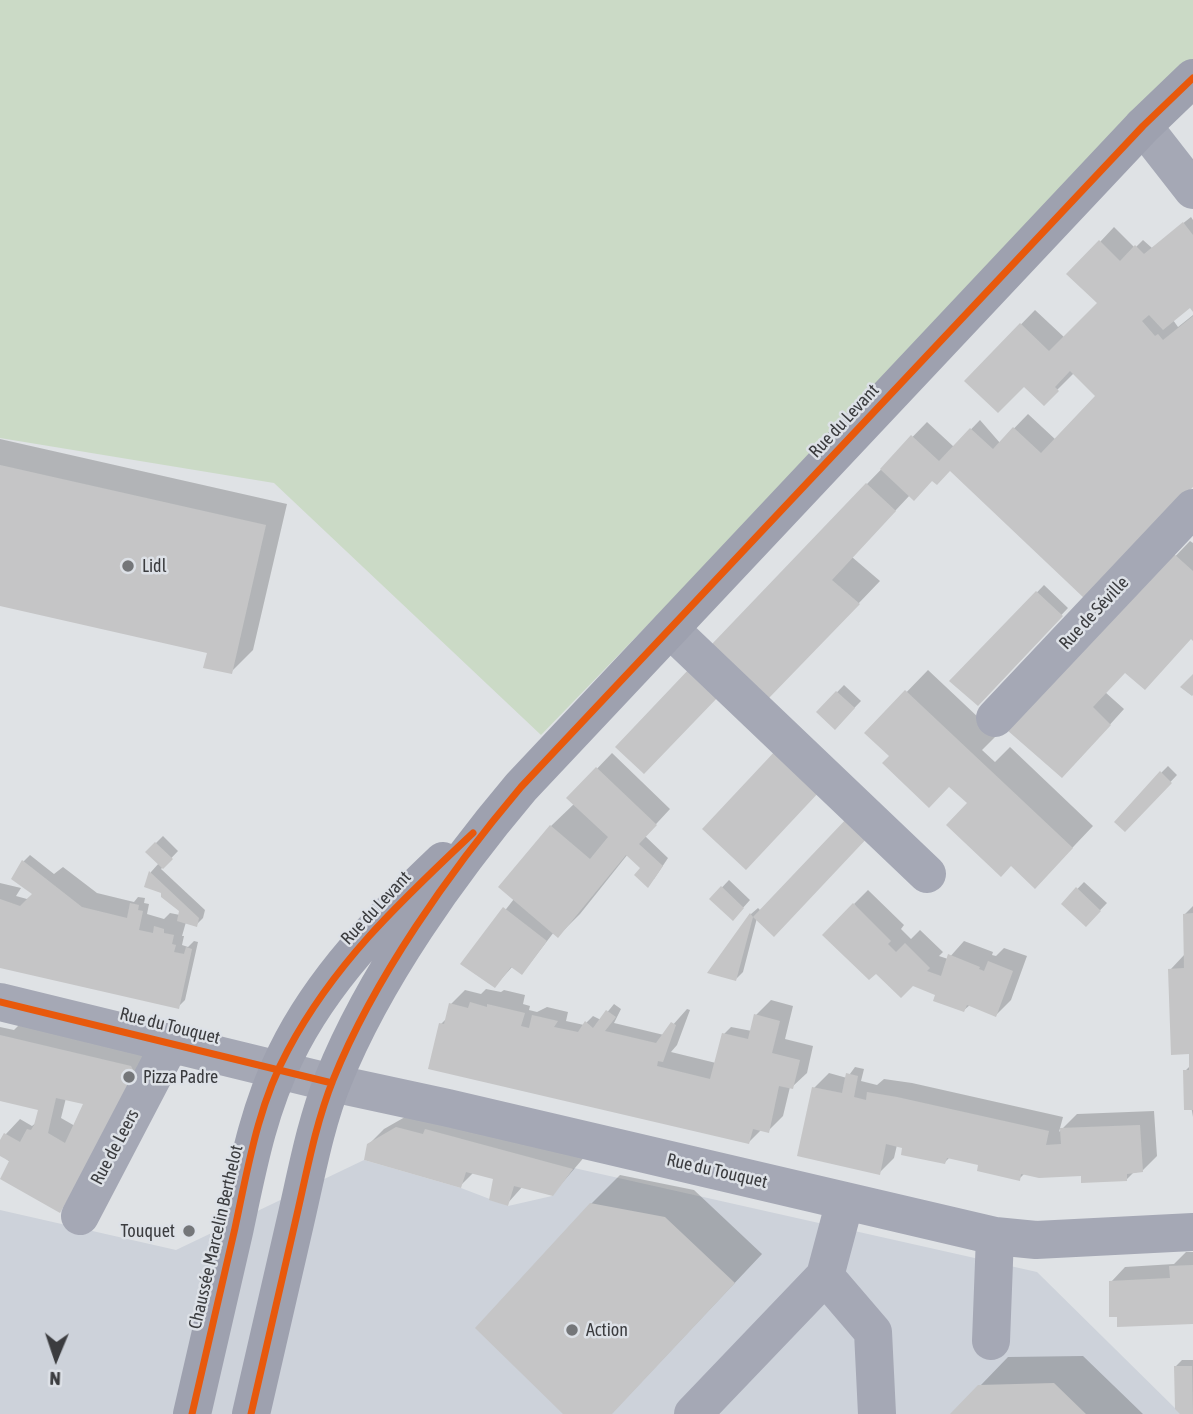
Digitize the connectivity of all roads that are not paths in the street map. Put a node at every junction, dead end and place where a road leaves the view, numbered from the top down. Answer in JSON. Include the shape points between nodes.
{"nodes":[{"id":1,"x":1193,"y":78,"type":"edge"},
{"id":2,"x":1143,"y":126,"type":"junction"},
{"id":3,"x":1193,"y":190,"type":"edge"},
{"id":4,"x":1193,"y":508,"type":"edge"},
{"id":5,"x":670,"y":629,"type":"junction"},
{"id":6,"x":995,"y":718,"type":"dead end"},
{"id":7,"x":521,"y":787,"type":"junction"},
{"id":8,"x":927,"y":874,"type":"dead end"},
{"id":9,"x":0,"y":1002,"type":"edge"},
{"id":10,"x":171,"y":1042,"type":"junction"},
{"id":11,"x":279,"y":1070,"type":"junction"},
{"id":12,"x":332,"y":1083,"type":"junction"},
{"id":13,"x":845,"y":1201,"type":"junction"},
{"id":14,"x":79,"y":1216,"type":"dead end"},
{"id":15,"x":1193,"y":1231,"type":"edge"},
{"id":16,"x":995,"y":1236,"type":"junction"},
{"id":17,"x":825,"y":1276,"type":"junction"},
{"id":18,"x":991,"y":1341,"type":"dead end"},
{"id":19,"x":192,"y":1414,"type":"edge"},
{"id":20,"x":251,"y":1414,"type":"edge"},
{"id":21,"x":693,"y":1414,"type":"edge"},
{"id":22,"x":877,"y":1414,"type":"edge"}],
"edges":[{"from":1,"to":2,"type":"main road","name":"Rue du Levant"},
{"from":2,"to":3,"type":"street"},
{"from":2,"to":5,"type":"main road","name":"Rue du Levant"},
{"from":4,"to":6,"type":"street","name":"Rue de Séville"},
{"from":5,"to":7,"type":"main road","name":"Rue du Levant"},
{"from":5,"to":8,"type":"street"},
{"from":7,"to":11,"type":"main road","name":"Rue du Levant","via":[[373,929],[321,995]]},
{"from":7,"to":12,"type":"main road","name":"Rue du Levant","via":[[485,830],[403,949],[351,1038]]},
{"from":9,"to":10,"type":"street","name":"Rue du Touquet"},
{"from":10,"to":11,"type":"street","name":"Rue du Touquet"},
{"from":10,"to":14,"type":"street","name":"Rue de Leers"},
{"from":11,"to":12,"type":"street","name":"Rue du Touquet"},
{"from":11,"to":19,"type":"main road","name":"Chaussée Marcelin Berthelot","via":[[252,1149]]},
{"from":12,"to":13,"type":"street","name":"Rue du Touquet"},
{"from":12,"to":20,"type":"main road","via":[[306,1172]]},
{"from":13,"to":16,"type":"street","name":"Rue du Touquet"},
{"from":13,"to":17,"type":"street"},
{"from":15,"to":16,"type":"street","name":"Rue du Touquet","via":[[1036,1240]]},
{"from":16,"to":18,"type":"street"},
{"from":17,"to":21,"type":"street"},
{"from":17,"to":22,"type":"street","via":[[873,1332]]}]}
